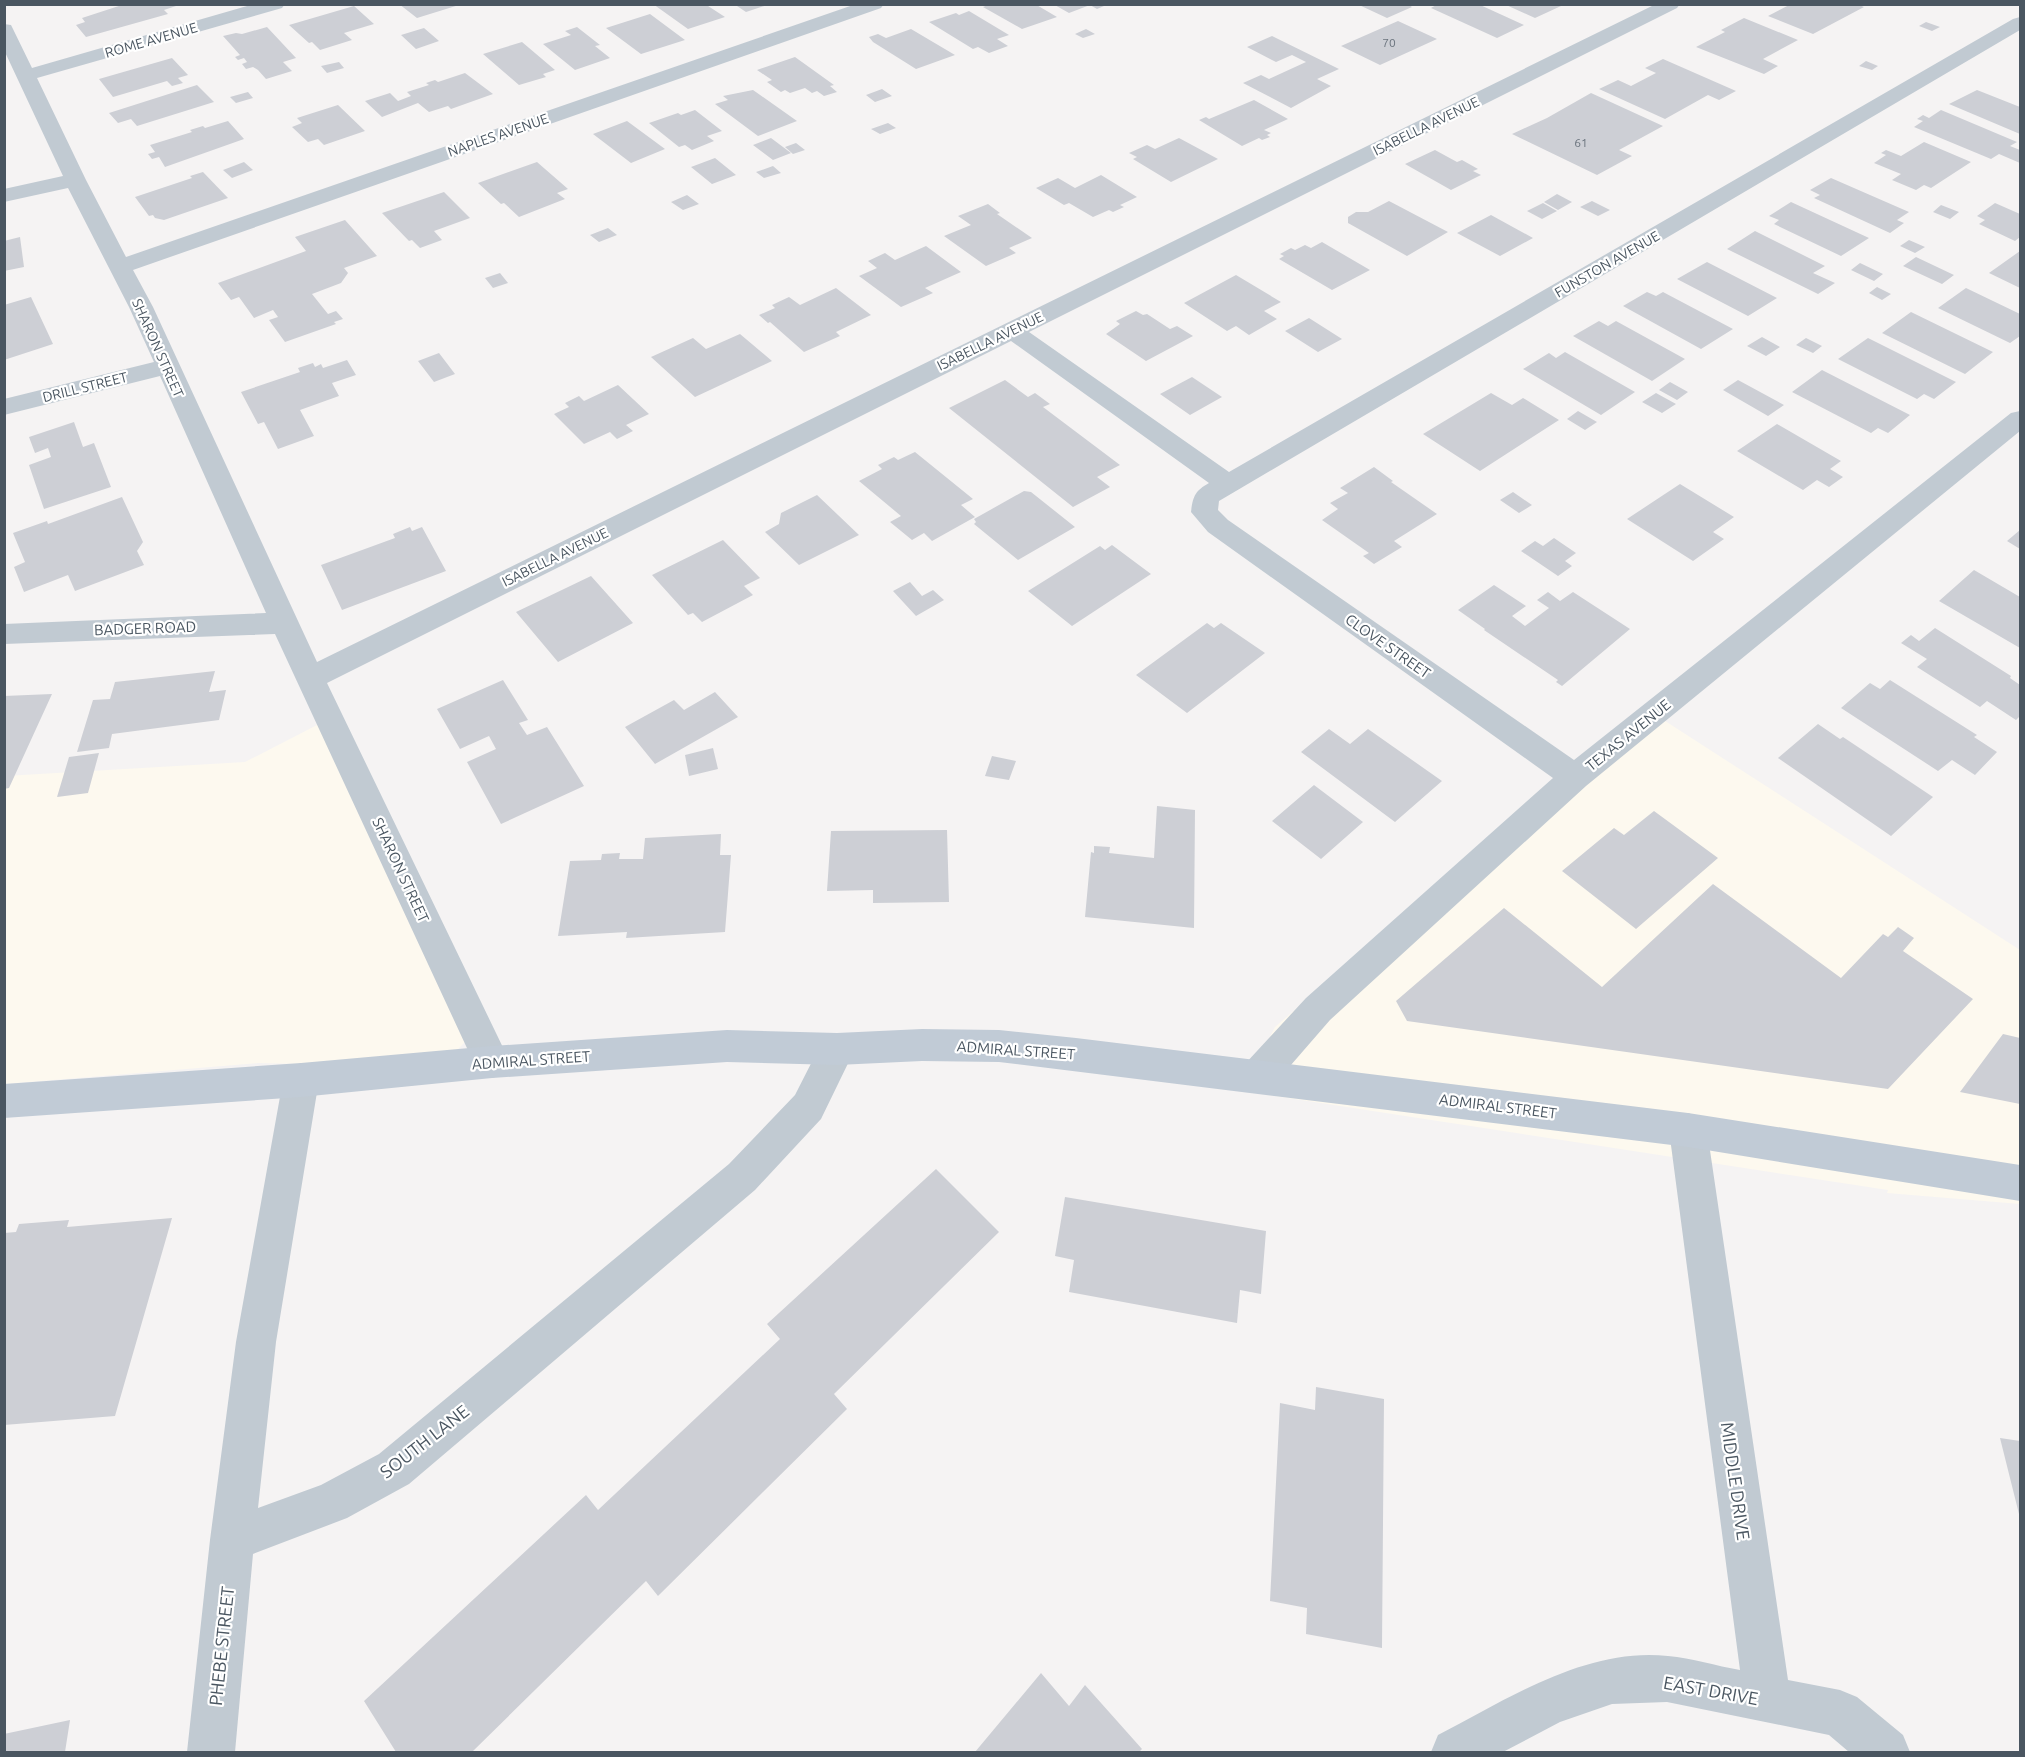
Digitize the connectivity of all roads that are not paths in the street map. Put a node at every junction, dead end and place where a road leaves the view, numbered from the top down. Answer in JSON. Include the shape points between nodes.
{"nodes":[{"id":1,"x":276,"y":4,"type":"edge"},
{"id":2,"x":875,"y":4,"type":"edge"},
{"id":3,"x":1671,"y":4,"type":"edge"},
{"id":4,"x":2020,"y":23,"type":"edge"},
{"id":5,"x":5,"y":33,"type":"edge"},
{"id":6,"x":27,"y":75,"type":"junction"},
{"id":7,"x":75,"y":180,"type":"junction"},
{"id":8,"x":4,"y":196,"type":"edge"},
{"id":9,"x":120,"y":267,"type":"junction"},
{"id":10,"x":1012,"y":331,"type":"junction"},
{"id":11,"x":166,"y":367,"type":"junction"},
{"id":12,"x":4,"y":407,"type":"edge"},
{"id":13,"x":2020,"y":419,"type":"edge"},
{"id":14,"x":1227,"y":484,"type":"junction"},
{"id":15,"x":1204,"y":512,"type":"joint"},
{"id":16,"x":286,"y":623,"type":"junction"},
{"id":17,"x":4,"y":634,"type":"edge"},
{"id":18,"x":310,"y":678,"type":"junction"},
{"id":19,"x":1575,"y":777,"type":"junction"},
{"id":20,"x":837,"y":1049,"type":"junction"},
{"id":21,"x":492,"y":1062,"type":"junction"},
{"id":22,"x":1258,"y":1076,"type":"junction"},
{"id":23,"x":301,"y":1080,"type":"junction"},
{"id":24,"x":4,"y":1101,"type":"edge"},
{"id":25,"x":1688,"y":1130,"type":"junction"},
{"id":26,"x":2020,"y":1183,"type":"edge"},
{"id":27,"x":232,"y":1540,"type":"junction"},
{"id":28,"x":1767,"y":1700,"type":"junction"},
{"id":29,"x":211,"y":1752,"type":"edge"},
{"id":30,"x":1455,"y":1752,"type":"edge"},
{"id":31,"x":1886,"y":1752,"type":"edge"}],
"edges":[{"from":1,"to":6,"type":"street","name":"ROME AVENUE"},
{"from":2,"to":9,"type":"street","name":"NAPLES AVENUE"},
{"from":3,"to":10,"type":"street","name":"ISABELLA AVENUE"},
{"from":4,"to":14,"type":"street","name":"FUNSTON AVENUE"},
{"from":5,"to":6,"type":"street","name":"SHARON STREET"},
{"from":6,"to":7,"type":"street","name":"SHARON STREET"},
{"from":7,"to":8,"type":"street"},
{"from":7,"to":9,"type":"street","name":"SHARON STREET"},
{"from":9,"to":11,"type":"street","name":"SHARON STREET"},
{"from":10,"to":14,"type":"street"},
{"from":10,"to":18,"type":"street","name":"ISABELLA AVENUE"},
{"from":11,"to":12,"type":"street","name":"DRILL STREET"},
{"from":11,"to":16,"type":"street","name":"SHARON STREET"},
{"from":13,"to":19,"type":"street","name":"TEXAS AVENUE"},
{"from":14,"to":15,"type":"street","name":"FUNSTON AVENUE","via":[[1206,497]]},
{"from":15,"to":19,"type":"street","name":"CLOVE STREET","via":[[1218,526]]},
{"from":16,"to":17,"type":"street","name":"BADGER ROAD"},
{"from":16,"to":18,"type":"street","name":"SHARON STREET"},
{"from":18,"to":21,"type":"street","name":"SHARON STREET"},
{"from":19,"to":22,"type":"street","name":"TEXAS AVENUE","via":[[1318,1009]]},
{"from":20,"to":21,"type":"main road","name":"ADMIRAL STREET","via":[[727,1046]]},
{"from":20,"to":22,"type":"main road","name":"ADMIRAL STREET","via":[[999,1046]]},
{"from":20,"to":27,"type":"street","name":"SOUTH LANE","via":[[807,1107],[742,1176],[394,1469],[332,1503]]},
{"from":21,"to":23,"type":"main road","name":"ADMIRAL STREET"},
{"from":22,"to":25,"type":"main road","name":"ADMIRAL STREET"},
{"from":23,"to":24,"type":"main road","name":"ADMIRAL STREET"},
{"from":23,"to":27,"type":"street","via":[[256,1342]]},
{"from":25,"to":26,"type":"main road","name":"ADMIRAL STREET"},
{"from":25,"to":28,"type":"street","name":"MIDDLE DRIVE"},
{"from":27,"to":29,"type":"street","name":"PHEBE STREET"},
{"from":28,"to":30,"type":"street","name":"EAST DRIVE","via":[[1667,1679],[1612,1681],[1550,1702]]},
{"from":28,"to":31,"type":"street","via":[[1840,1714]]}]}
